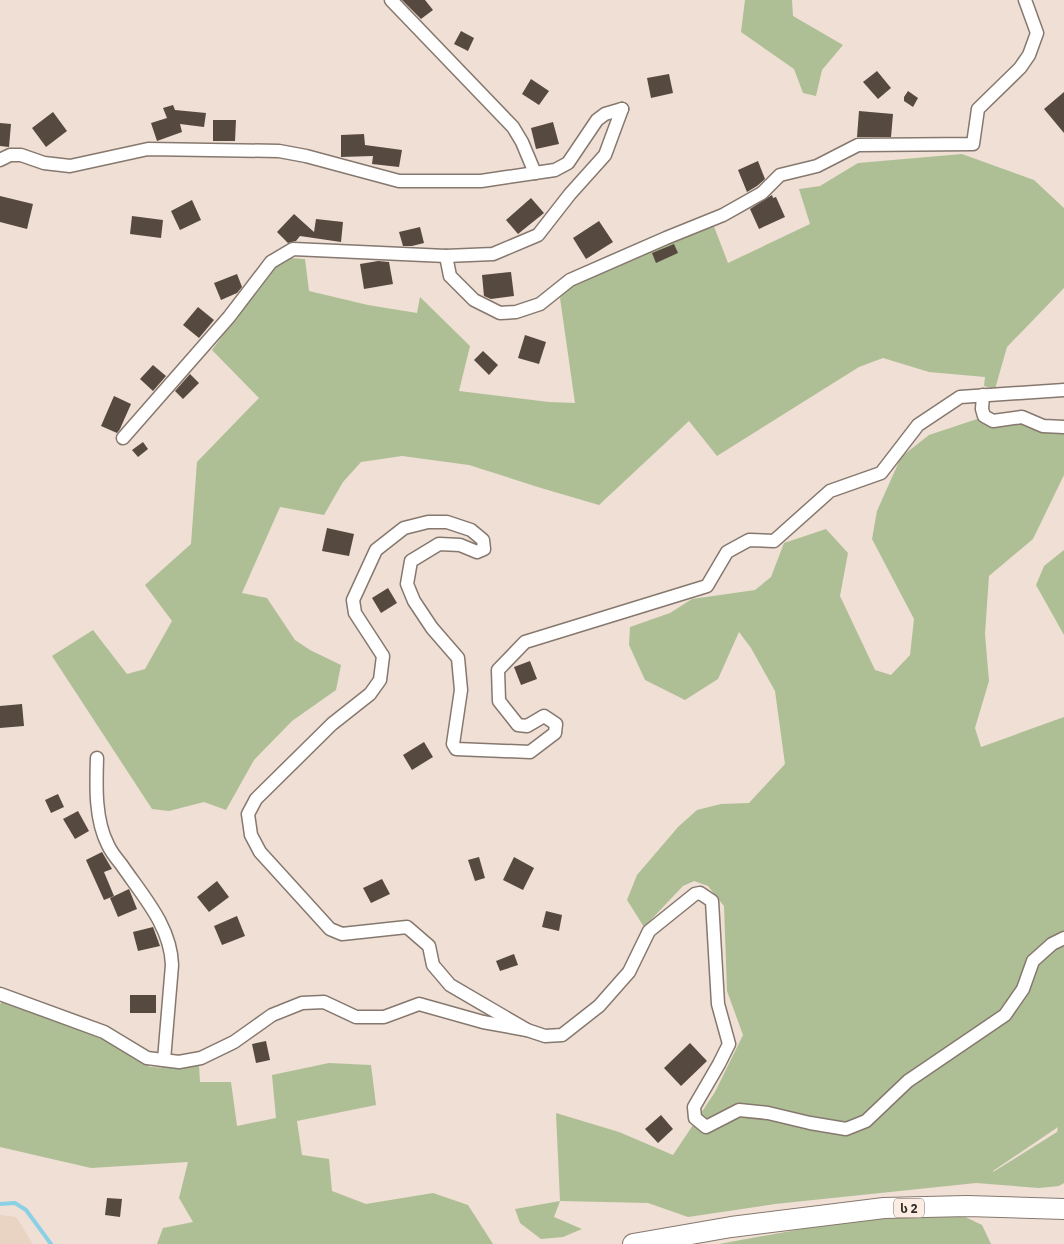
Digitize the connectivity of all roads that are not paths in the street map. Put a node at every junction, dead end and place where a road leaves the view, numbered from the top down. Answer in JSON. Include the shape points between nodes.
{"nodes":[{"id":1,"x":392,"y":0,"type":"edge"},
{"id":2,"x":1025,"y":0,"type":"edge"},
{"id":3,"x":0,"y":160,"type":"edge"},
{"id":4,"x":535,"y":173,"type":"junction"},
{"id":5,"x":446,"y":256,"type":"junction"},
{"id":6,"x":1064,"y":390,"type":"edge"},
{"id":7,"x":983,"y":395,"type":"junction"},
{"id":8,"x":1064,"y":427,"type":"edge"},
{"id":9,"x":123,"y":438,"type":"dead end"},
{"id":10,"x":97,"y":758,"type":"dead end"},
{"id":11,"x":1064,"y":938,"type":"edge"},
{"id":12,"x":0,"y":994,"type":"edge"},
{"id":13,"x":527,"y":1030,"type":"junction"},
{"id":14,"x":164,"y":1060,"type":"junction"},
{"id":15,"x":1064,"y":1209,"type":"edge"},
{"id":16,"x":633,"y":1244,"type":"edge"}],
"edges":[{"from":1,"to":4,"type":"street","via":[[513,127]]},
{"from":2,"to":5,"type":"street","via":[[1037,33],[1020,68],[978,109],[974,144],[858,145],[817,166],[780,175],[762,193],[723,215],[570,280],[540,304],[516,312],[500,313],[474,300],[450,276]]},
{"from":3,"to":4,"type":"street","via":[[20,155],[44,163],[70,166],[148,150],[204,149],[288,152],[399,181],[481,181]]},
{"from":4,"to":5,"type":"street","via":[[554,170],[568,163],[597,120],[622,109],[605,155],[538,235],[493,254]]},
{"from":5,"to":9,"type":"street","via":[[293,250],[271,262]]},
{"from":6,"to":7,"type":"street"},
{"from":7,"to":8,"type":"street","via":[[984,416],[992,421],[1022,417],[1043,426]]},
{"from":7,"to":13,"type":"street","via":[[960,397],[918,425],[881,474],[830,490],[774,541],[749,540],[727,552],[707,586],[525,642],[498,670],[499,702],[518,725],[528,726],[544,716],[556,724],[555,733],[530,752],[456,749],[453,744],[461,690],[458,658],[427,622],[407,584],[411,561],[439,544],[460,545],[477,552],[484,549],[483,540],[471,530],[447,522],[428,522],[404,528],[376,550],[353,600],[355,613],[383,656],[380,680],[370,694],[332,724],[256,799],[248,814],[251,835],[260,852],[330,929],[342,934],[407,927],[429,946],[433,965],[450,985]]},
{"from":10,"to":14,"type":"street","via":[[100,822],[108,845],[164,927],[172,951]]},
{"from":11,"to":13,"type":"street","via":[[1033,961],[1023,989],[1005,1015],[908,1081],[866,1121],[846,1129],[739,1110],[706,1127],[695,1118],[694,1107],[730,1044],[718,1004],[712,901],[700,893],[649,931],[629,972],[599,1006],[562,1035],[545,1036]]},
{"from":12,"to":14,"type":"street","via":[[104,1032],[147,1058]]},
{"from":13,"to":14,"type":"street","via":[[483,1022],[419,1004],[384,1017],[356,1017],[324,1002],[302,1003],[272,1016],[234,1042],[201,1058],[179,1062]]},
{"from":15,"to":16,"type":"highway","number":"ს 2","via":[[884,1208],[731,1227]]}]}
